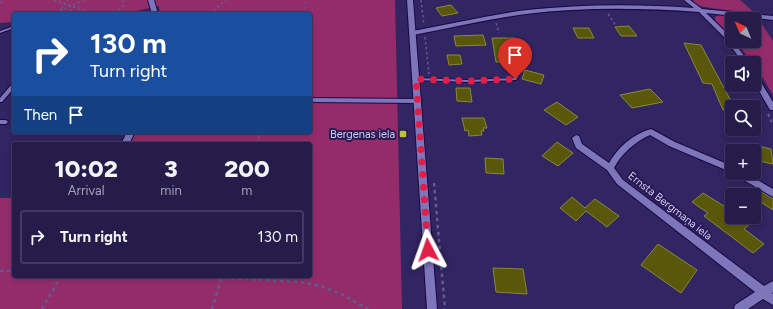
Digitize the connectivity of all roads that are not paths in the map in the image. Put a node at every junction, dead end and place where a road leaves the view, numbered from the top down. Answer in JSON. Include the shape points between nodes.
{"nodes":[{"id":1,"x":151,"y":0,"type":"edge"},
{"id":2,"x":410,"y":0,"type":"edge"},
{"id":3,"x":687,"y":0,"type":"edge"},
{"id":4,"x":700,"y":9,"type":"junction"},
{"id":5,"x":154,"y":12,"type":"edge"},
{"id":6,"x":773,"y":18,"type":"edge"},
{"id":7,"x":12,"y":28,"type":"edge"},
{"id":8,"x":0,"y":32,"type":"edge"},
{"id":9,"x":413,"y":33,"type":"junction"},
{"id":10,"x":742,"y":56,"type":"edge"},
{"id":11,"x":521,"y":68,"type":"dead end"},
{"id":12,"x":416,"y":79,"type":"junction"},
{"id":13,"x":12,"y":87,"type":"edge"},
{"id":14,"x":761,"y":88,"type":"edge"},
{"id":15,"x":312,"y":100,"type":"edge"},
{"id":16,"x":0,"y":101,"type":"edge"},
{"id":17,"x":418,"y":101,"type":"junction"},
{"id":18,"x":773,"y":108,"type":"edge"},
{"id":19,"x":0,"y":122,"type":"edge"},
{"id":20,"x":6,"y":122,"type":"dead end"},
{"id":21,"x":576,"y":138,"type":"dead end"},
{"id":22,"x":725,"y":167,"type":"edge"},
{"id":23,"x":610,"y":168,"type":"junction"},
{"id":24,"x":750,"y":180,"type":"edge"},
{"id":25,"x":773,"y":193,"type":"edge"},
{"id":26,"x":773,"y":286,"type":"edge"},
{"id":27,"x":764,"y":294,"type":"junction"},
{"id":28,"x":773,"y":300,"type":"edge"},
{"id":29,"x":432,"y":309,"type":"edge"},
{"id":30,"x":740,"y":309,"type":"edge"}],
"edges":[{"from":1,"to":5,"type":"street"},
{"from":2,"to":9,"type":"street"},
{"from":3,"to":4,"type":"street"},
{"from":4,"to":6,"type":"street"},
{"from":4,"to":9,"type":"street","via":[[598,7],[527,12]]},
{"from":4,"to":10,"type":"street"},
{"from":7,"to":8,"type":"lane"},
{"from":9,"to":12,"type":"street"},
{"from":11,"to":12,"type":"lane","via":[[515,79]]},
{"from":12,"to":17,"type":"street"},
{"from":13,"to":16,"type":"lane"},
{"from":14,"to":18,"type":"street"},
{"from":15,"to":17,"type":"street"},
{"from":17,"to":29,"type":"street"},
{"from":19,"to":20,"type":"lane"},
{"from":21,"to":23,"type":"street","name":"Ernsta Bergmaņa iela","via":[[583,149]]},
{"from":22,"to":23,"type":"street","via":[[651,132],[644,133],[613,160]]},
{"from":23,"to":27,"type":"street","name":"Ernsta Bergmaņa iela","via":[[620,182]]},
{"from":24,"to":25,"type":"street"},
{"from":26,"to":27,"type":"street"},
{"from":27,"to":28,"type":"street","name":"Ernsta Bergmaņa iela"},
{"from":27,"to":30,"type":"street"}]}
